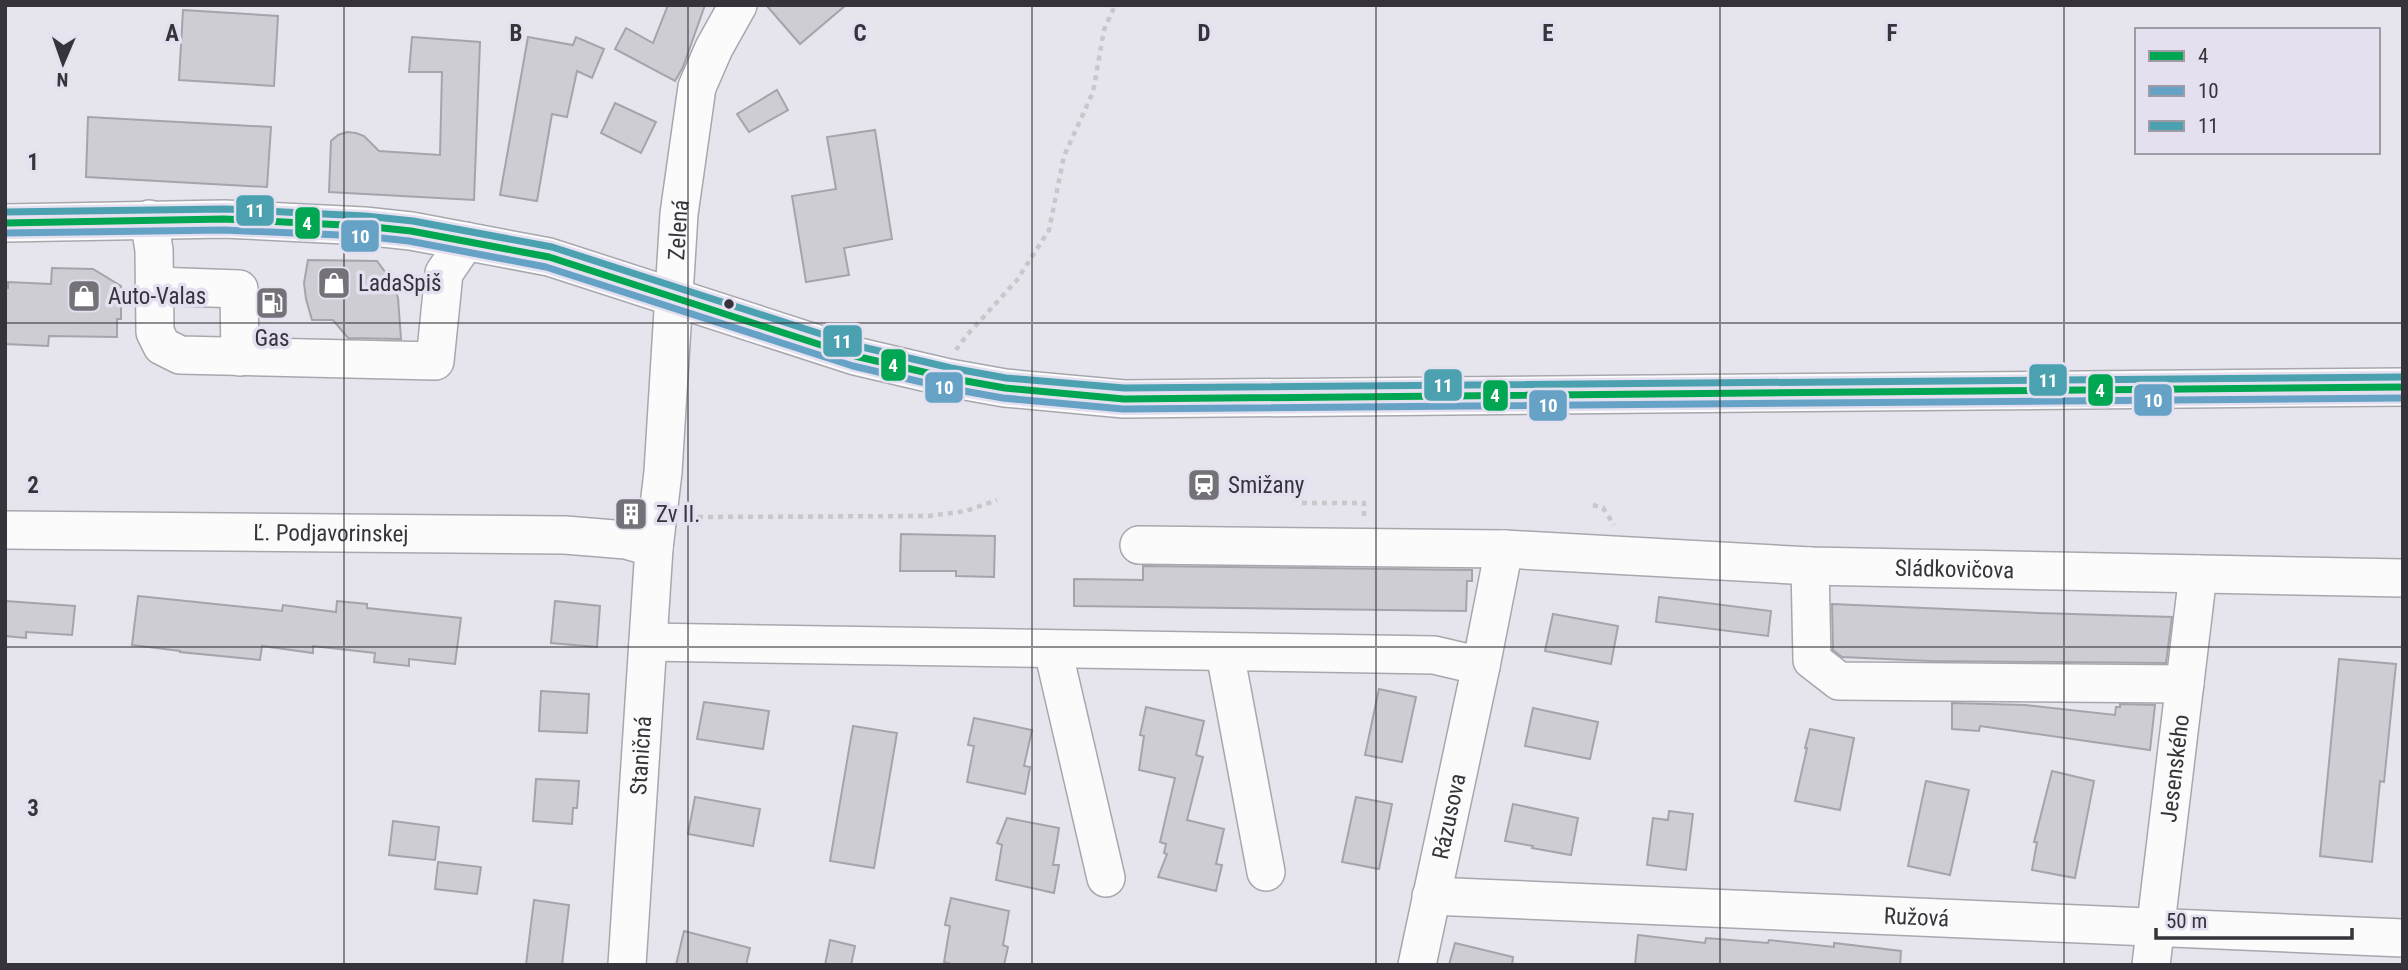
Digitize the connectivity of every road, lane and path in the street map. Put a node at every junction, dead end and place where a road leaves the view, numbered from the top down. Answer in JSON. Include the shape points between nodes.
{"nodes":[{"id":1,"x":738,"y":5,"type":"edge"},
{"id":2,"x":1115,"y":5,"type":"edge"},
{"id":3,"x":149,"y":219,"type":"junction"},
{"id":4,"x":5,"y":223,"type":"edge"},
{"id":5,"x":466,"y":241,"type":"junction"},
{"id":6,"x":154,"y":286,"type":"junction"},
{"id":7,"x":673,"y":297,"type":"junction"},
{"id":8,"x":240,"y":357,"type":"junction"},
{"id":9,"x":949,"y":378,"type":"junction"},
{"id":10,"x":2403,"y":387,"type":"edge"},
{"id":11,"x":997,"y":500,"type":"dead end"},
{"id":12,"x":1302,"y":503,"type":"dead end"},
{"id":13,"x":1364,"y":503,"type":"dead end"},
{"id":14,"x":5,"y":530,"type":"edge"},
{"id":15,"x":655,"y":536,"type":"junction"},
{"id":16,"x":1139,"y":545,"type":"dead end"},
{"id":17,"x":1504,"y":549,"type":"junction"},
{"id":18,"x":1810,"y":566,"type":"junction"},
{"id":19,"x":2198,"y":574,"type":"junction"},
{"id":20,"x":2403,"y":578,"type":"edge"},
{"id":21,"x":648,"y":642,"type":"junction"},
{"id":22,"x":1053,"y":650,"type":"junction"},
{"id":23,"x":1225,"y":653,"type":"junction"},
{"id":24,"x":1481,"y":666,"type":"junction"},
{"id":25,"x":2185,"y":684,"type":"junction"},
{"id":26,"x":1266,"y":872,"type":"dead end"},
{"id":27,"x":1106,"y":878,"type":"dead end"},
{"id":28,"x":1431,"y":896,"type":"junction"},
{"id":29,"x":2155,"y":929,"type":"junction"},
{"id":30,"x":2403,"y":938,"type":"edge"},
{"id":31,"x":627,"y":965,"type":"edge"},
{"id":32,"x":1417,"y":965,"type":"edge"},
{"id":33,"x":2151,"y":965,"type":"edge"}],
"edges":[{"from":1,"to":7,"type":"street","name":"Zelená","via":[[697,87]]},
{"from":2,"to":9,"type":"path","via":[[1104,30],[1093,92],[1064,156],[1049,230],[1017,280],[956,350]]},
{"from":3,"to":4,"type":"street"},
{"from":3,"to":5,"type":"street","via":[[364,226]]},
{"from":3,"to":6,"type":"street"},
{"from":5,"to":7,"type":"street","via":[[549,257]]},
{"from":5,"to":8,"type":"street","via":[[444,273],[435,361]]},
{"from":6,"to":8,"type":"street","via":[[155,332],[162,346],[180,355]]},
{"from":6,"to":8,"type":"street","via":[[239,289]]},
{"from":7,"to":9,"type":"street","via":[[855,356]]},
{"from":7,"to":15,"type":"street","name":"Zelená"},
{"from":9,"to":10,"type":"street","via":[[1050,393],[1171,400]]},
{"from":11,"to":15,"type":"path","via":[[966,511],[929,516],[695,516]]},
{"from":12,"to":13,"type":"path"},
{"from":14,"to":15,"type":"street","name":"Ľ. Podjavorinskej","via":[[565,535],[626,541]]},
{"from":15,"to":21,"type":"street","name":"Staničná"},
{"from":16,"to":17,"type":"street","name":"Sládkovičova"},
{"from":17,"to":18,"type":"street","name":"Sládkovičova"},
{"from":17,"to":24,"type":"street","name":"Rázusova"},
{"from":18,"to":19,"type":"street","name":"Sládkovičova"},
{"from":18,"to":25,"type":"street","via":[[1812,660],[1839,681]]},
{"from":19,"to":20,"type":"street","name":"Sládkovičova"},
{"from":19,"to":25,"type":"street","name":"Jesenského"},
{"from":21,"to":22,"type":"street"},
{"from":21,"to":31,"type":"street","name":"Staničná"},
{"from":22,"to":23,"type":"street"},
{"from":22,"to":27,"type":"street"},
{"from":23,"to":24,"type":"street","via":[[1434,655]]},
{"from":23,"to":26,"type":"street"},
{"from":24,"to":28,"type":"street","name":"Rázusova"},
{"from":25,"to":29,"type":"street","name":"Jesenského"},
{"from":28,"to":29,"type":"street","name":"Ružová"},
{"from":28,"to":32,"type":"street","name":"Rázusova"},
{"from":29,"to":30,"type":"street","name":"Ružová"},
{"from":29,"to":33,"type":"street","name":"Jesenského"}]}
